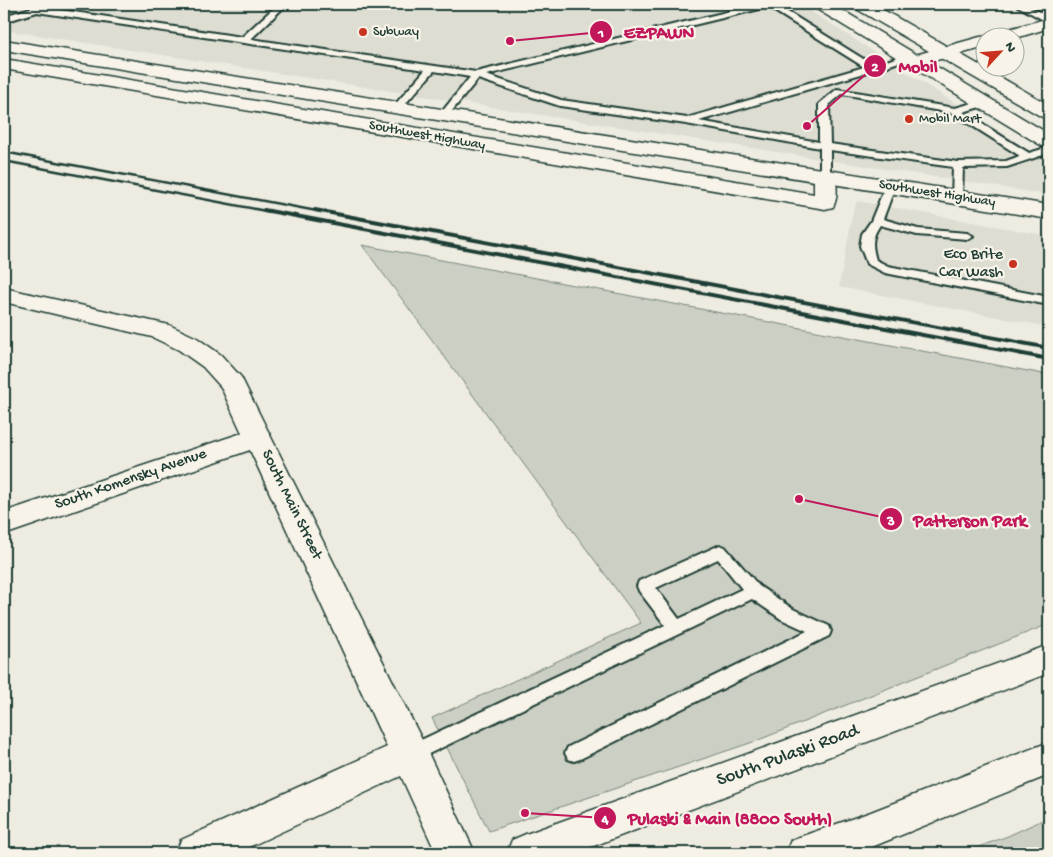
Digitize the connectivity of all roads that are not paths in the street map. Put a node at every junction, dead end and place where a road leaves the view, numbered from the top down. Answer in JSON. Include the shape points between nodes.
{"nodes":[{"id":1,"x":56,"y":4,"type":"edge"},
{"id":2,"x":282,"y":4,"type":"edge"},
{"id":3,"x":770,"y":4,"type":"edge"},
{"id":4,"x":821,"y":4,"type":"edge"},
{"id":5,"x":872,"y":5,"type":"edge"},
{"id":6,"x":1018,"y":6,"type":"edge"},
{"id":7,"x":36,"y":9,"type":"junction"},
{"id":8,"x":4,"y":19,"type":"edge"},
{"id":9,"x":1049,"y":21,"type":"edge"},
{"id":10,"x":1026,"y":29,"type":"edge"},
{"id":11,"x":244,"y":40,"type":"junction"},
{"id":12,"x":976,"y":44,"type":"edge"},
{"id":13,"x":4,"y":45,"type":"edge"},
{"id":14,"x":945,"y":52,"type":"junction"},
{"id":15,"x":912,"y":59,"type":"junction"},
{"id":16,"x":4,"y":64,"type":"edge"},
{"id":17,"x":431,"y":68,"type":"junction"},
{"id":18,"x":872,"y":68,"type":"junction"},
{"id":19,"x":476,"y":75,"type":"junction"},
{"id":20,"x":984,"y":103,"type":"junction"},
{"id":21,"x":397,"y":108,"type":"junction"},
{"id":22,"x":955,"y":111,"type":"junction"},
{"id":23,"x":1049,"y":113,"type":"edge"},
{"id":24,"x":444,"y":115,"type":"junction"},
{"id":25,"x":686,"y":121,"type":"junction"},
{"id":26,"x":1049,"y":142,"type":"edge"},
{"id":27,"x":824,"y":146,"type":"junction"},
{"id":28,"x":1049,"y":150,"type":"edge"},
{"id":29,"x":1028,"y":157,"type":"junction"},
{"id":30,"x":958,"y":165,"type":"junction"},
{"id":31,"x":825,"y":176,"type":"junction"},
{"id":32,"x":890,"y":187,"type":"junction"},
{"id":33,"x":958,"y":198,"type":"junction"},
{"id":34,"x":1048,"y":212,"type":"edge"},
{"id":35,"x":877,"y":222,"type":"junction"},
{"id":36,"x":967,"y":236,"type":"dead end"},
{"id":37,"x":4,"y":295,"type":"edge"},
{"id":38,"x":1049,"y":301,"type":"edge"},
{"id":39,"x":259,"y":437,"type":"junction"},
{"id":40,"x":4,"y":524,"type":"edge"},
{"id":41,"x":753,"y":591,"type":"junction"},
{"id":42,"x":676,"y":628,"type":"junction"},
{"id":43,"x":1049,"y":659,"type":"edge"},
{"id":44,"x":574,"y":753,"type":"dead end"},
{"id":45,"x":410,"y":754,"type":"junction"},
{"id":46,"x":1049,"y":758,"type":"edge"},
{"id":47,"x":195,"y":853,"type":"edge"},
{"id":48,"x":456,"y":853,"type":"edge"},
{"id":49,"x":526,"y":853,"type":"edge"},
{"id":50,"x":806,"y":853,"type":"edge"}],
"edges":[{"from":1,"to":7,"type":"lane"},
{"from":2,"to":11,"type":"lane"},
{"from":3,"to":18,"type":"lane"},
{"from":3,"to":19,"type":"lane"},
{"from":4,"to":15,"type":"main road"},
{"from":5,"to":14,"type":"main road"},
{"from":6,"to":9,"type":"lane"},
{"from":7,"to":8,"type":"lane"},
{"from":7,"to":11,"type":"lane"},
{"from":9,"to":10,"type":"main road"},
{"from":11,"to":17,"type":"lane"},
{"from":12,"to":14,"type":"main road"},
{"from":13,"to":21,"type":"main road","name":"Southwest Highway"},
{"from":14,"to":15,"type":"main road"},
{"from":14,"to":23,"type":"main road"},
{"from":15,"to":18,"type":"lane"},
{"from":15,"to":20,"type":"main road"},
{"from":16,"to":31,"type":"main road","name":"Southwest Highway","via":[[825,202]]},
{"from":17,"to":19,"type":"lane"},
{"from":17,"to":21,"type":"lane"},
{"from":18,"to":25,"type":"lane"},
{"from":19,"to":24,"type":"lane"},
{"from":19,"to":25,"type":"lane","via":[[560,103]]},
{"from":20,"to":22,"type":"lane"},
{"from":20,"to":26,"type":"main road"},
{"from":21,"to":24,"type":"main road","name":"Southwest Highway"},
{"from":22,"to":27,"type":"lane","via":[[840,91],[824,104]]},
{"from":22,"to":29,"type":"lane"},
{"from":24,"to":31,"type":"main road","name":"Southwest Highway"},
{"from":25,"to":27,"type":"lane"},
{"from":27,"to":30,"type":"lane"},
{"from":27,"to":31,"type":"lane"},
{"from":28,"to":29,"type":"lane"},
{"from":29,"to":30,"type":"lane","via":[[1007,164]]},
{"from":30,"to":33,"type":"lane"},
{"from":31,"to":32,"type":"main road","name":"Southwest Highway"},
{"from":32,"to":33,"type":"main road","name":"Southwest Highway"},
{"from":32,"to":35,"type":"lane"},
{"from":33,"to":34,"type":"main road","name":"Southwest Highway"},
{"from":35,"to":36,"type":"lane","via":[[917,232]]},
{"from":35,"to":38,"type":"lane","via":[[868,234],[866,246],[871,262],[885,270]]},
{"from":37,"to":39,"type":"main road","name":"South Main Street","via":[[160,331],[188,344],[212,361],[232,383]]},
{"from":39,"to":40,"type":"main road","name":"South Komensky Avenue"},
{"from":39,"to":45,"type":"main road","name":"South Main Street"},
{"from":41,"to":42,"type":"lane"},
{"from":41,"to":42,"type":"lane","via":[[720,551],[645,586]]},
{"from":41,"to":44,"type":"lane","via":[[788,614],[823,631]]},
{"from":42,"to":45,"type":"lane"},
{"from":43,"to":49,"type":"main road","name":"South Pulaski Road"},
{"from":45,"to":47,"type":"main road"},
{"from":45,"to":48,"type":"main road","name":"South Main Street"},
{"from":46,"to":50,"type":"main road"}]}
